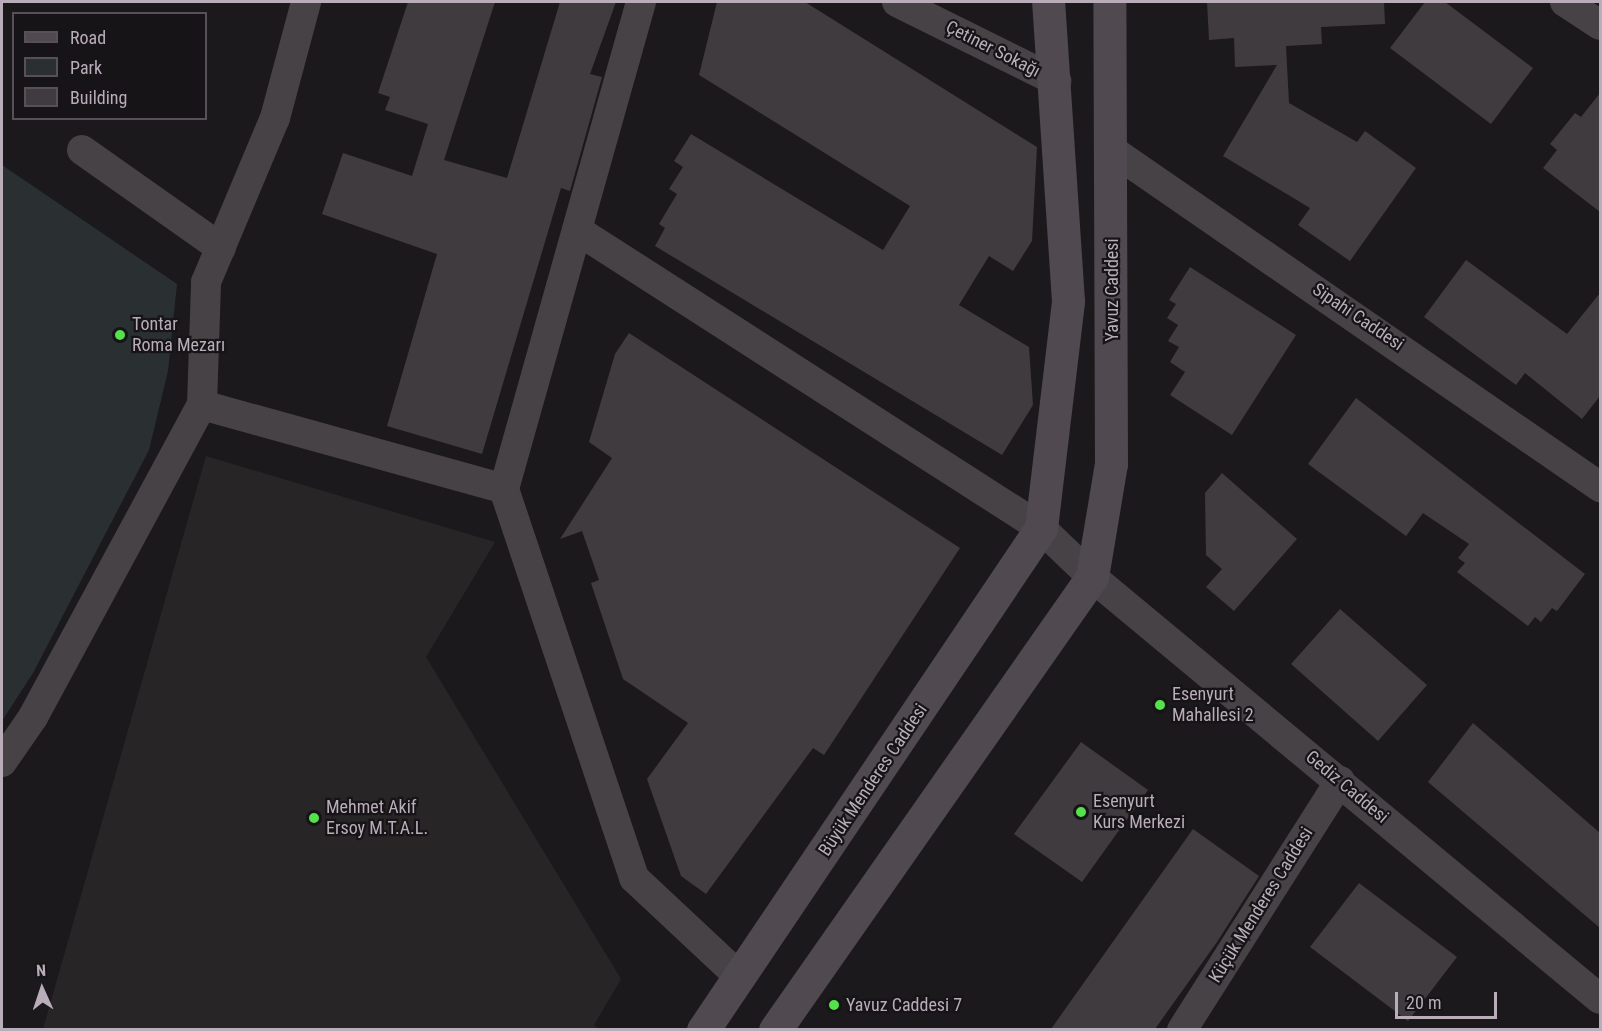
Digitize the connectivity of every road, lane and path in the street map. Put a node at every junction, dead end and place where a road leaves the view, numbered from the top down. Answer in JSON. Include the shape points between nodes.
{"nodes":[{"id":1,"x":306,"y":2,"type":"edge"},
{"id":2,"x":641,"y":2,"type":"edge"},
{"id":3,"x":897,"y":2,"type":"edge"},
{"id":4,"x":1048,"y":2,"type":"edge"},
{"id":5,"x":1109,"y":2,"type":"edge"},
{"id":6,"x":1565,"y":2,"type":"edge"},
{"id":7,"x":1600,"y":25,"type":"edge"},
{"id":8,"x":1056,"y":81,"type":"junction"},
{"id":9,"x":82,"y":150,"type":"dead end"},
{"id":10,"x":1113,"y":151,"type":"junction"},
{"id":11,"x":577,"y":230,"type":"junction"},
{"id":12,"x":221,"y":248,"type":"junction"},
{"id":13,"x":202,"y":405,"type":"junction"},
{"id":14,"x":1600,"y":487,"type":"edge"},
{"id":15,"x":504,"y":489,"type":"junction"},
{"id":16,"x":1041,"y":528,"type":"junction"},
{"id":17,"x":1092,"y":577,"type":"junction"},
{"id":18,"x":2,"y":762,"type":"edge"},
{"id":19,"x":1340,"y":781,"type":"junction"},
{"id":20,"x":741,"y":978,"type":"junction"},
{"id":21,"x":1600,"y":999,"type":"edge"},
{"id":22,"x":703,"y":1029,"type":"edge"},
{"id":23,"x":775,"y":1029,"type":"edge"},
{"id":24,"x":1182,"y":1029,"type":"edge"}],
"edges":[{"from":1,"to":12,"type":"street","via":[[275,118]]},
{"from":2,"to":11,"type":"street"},
{"from":3,"to":8,"type":"street","name":"Çetiner Sokağı"},
{"from":4,"to":8,"type":"street"},
{"from":5,"to":10,"type":"street","name":"Yavuz Caddesi"},
{"from":6,"to":7,"type":"street"},
{"from":8,"to":16,"type":"street","via":[[1068,302]]},
{"from":9,"to":12,"type":"street"},
{"from":10,"to":14,"type":"street","name":"Sipahi Caddesi"},
{"from":10,"to":17,"type":"street","name":"Yavuz Caddesi","via":[[1111,464]]},
{"from":11,"to":15,"type":"street"},
{"from":11,"to":16,"type":"street","name":"Gediz Caddesi"},
{"from":12,"to":13,"type":"street","via":[[206,282]]},
{"from":13,"to":15,"type":"street"},
{"from":13,"to":18,"type":"street","via":[[33,717]]},
{"from":15,"to":20,"type":"street","via":[[634,878]]},
{"from":16,"to":17,"type":"street","name":"Gediz Caddesi"},
{"from":16,"to":20,"type":"street","name":"Büyük Menderes Caddesi"},
{"from":17,"to":19,"type":"street","name":"Gediz Caddesi"},
{"from":17,"to":23,"type":"street"},
{"from":19,"to":21,"type":"street","name":"Gediz Caddesi"},
{"from":19,"to":24,"type":"street","name":"Küçük Menderes Caddesi"},
{"from":20,"to":22,"type":"street","name":"Büyük Menderes Caddesi"}]}
